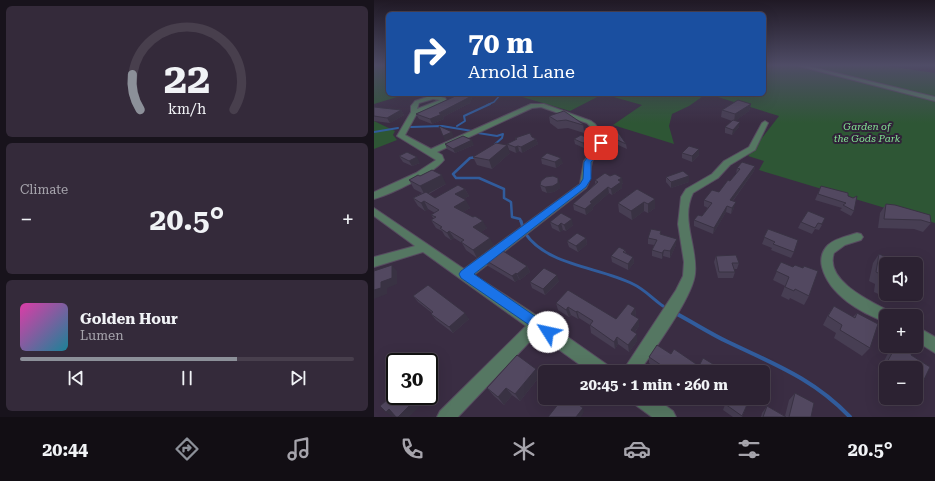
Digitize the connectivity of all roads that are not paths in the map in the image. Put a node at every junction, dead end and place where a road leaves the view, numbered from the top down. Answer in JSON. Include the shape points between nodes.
{"nodes":[{"id":1,"x":876,"y":84,"type":"edge"},
{"id":2,"x":935,"y":99,"type":"edge"},
{"id":3,"x":414,"y":112,"type":"dead end"},
{"id":4,"x":765,"y":123,"type":"dead end"},
{"id":5,"x":431,"y":152,"type":"junction"},
{"id":6,"x":374,"y":196,"type":"edge"},
{"id":7,"x":374,"y":211,"type":"edge"},
{"id":8,"x":857,"y":237,"type":"dead end"},
{"id":9,"x":424,"y":248,"type":"junction"},
{"id":10,"x":374,"y":262,"type":"edge"},
{"id":11,"x":465,"y":274,"type":"junction"},
{"id":12,"x":879,"y":312,"type":"edge"},
{"id":13,"x":537,"y":324,"type":"junction"},
{"id":14,"x":923,"y":338,"type":"edge"},
{"id":15,"x":935,"y":346,"type":"edge"},
{"id":16,"x":593,"y":365,"type":"edge"},
{"id":17,"x":635,"y":365,"type":"edge"},
{"id":18,"x":650,"y":405,"type":"edge"},
{"id":19,"x":446,"y":417,"type":"edge"},
{"id":20,"x":667,"y":417,"type":"edge"}],
"edges":[{"from":1,"to":2,"type":"street"},
{"from":3,"to":5,"type":"street","via":[[401,136]]},
{"from":4,"to":17,"type":"street","via":[[752,148],[689,191],[683,224],[690,262],[689,276],[681,294]]},
{"from":5,"to":6,"type":"street","via":[[439,157],[438,163]]},
{"from":5,"to":11,"type":"street","via":[[539,104],[589,122],[602,140],[600,147],[587,162],[586,182],[553,210]]},
{"from":7,"to":9,"type":"street"},
{"from":8,"to":12,"type":"street","via":[[842,242],[830,250],[827,255],[828,269],[838,285],[847,293]]},
{"from":9,"to":10,"type":"street"},
{"from":9,"to":11,"type":"street"},
{"from":11,"to":13,"type":"street"},
{"from":13,"to":16,"type":"street"},
{"from":13,"to":19,"type":"street"},
{"from":14,"to":15,"type":"street"},
{"from":18,"to":20,"type":"street"}]}
